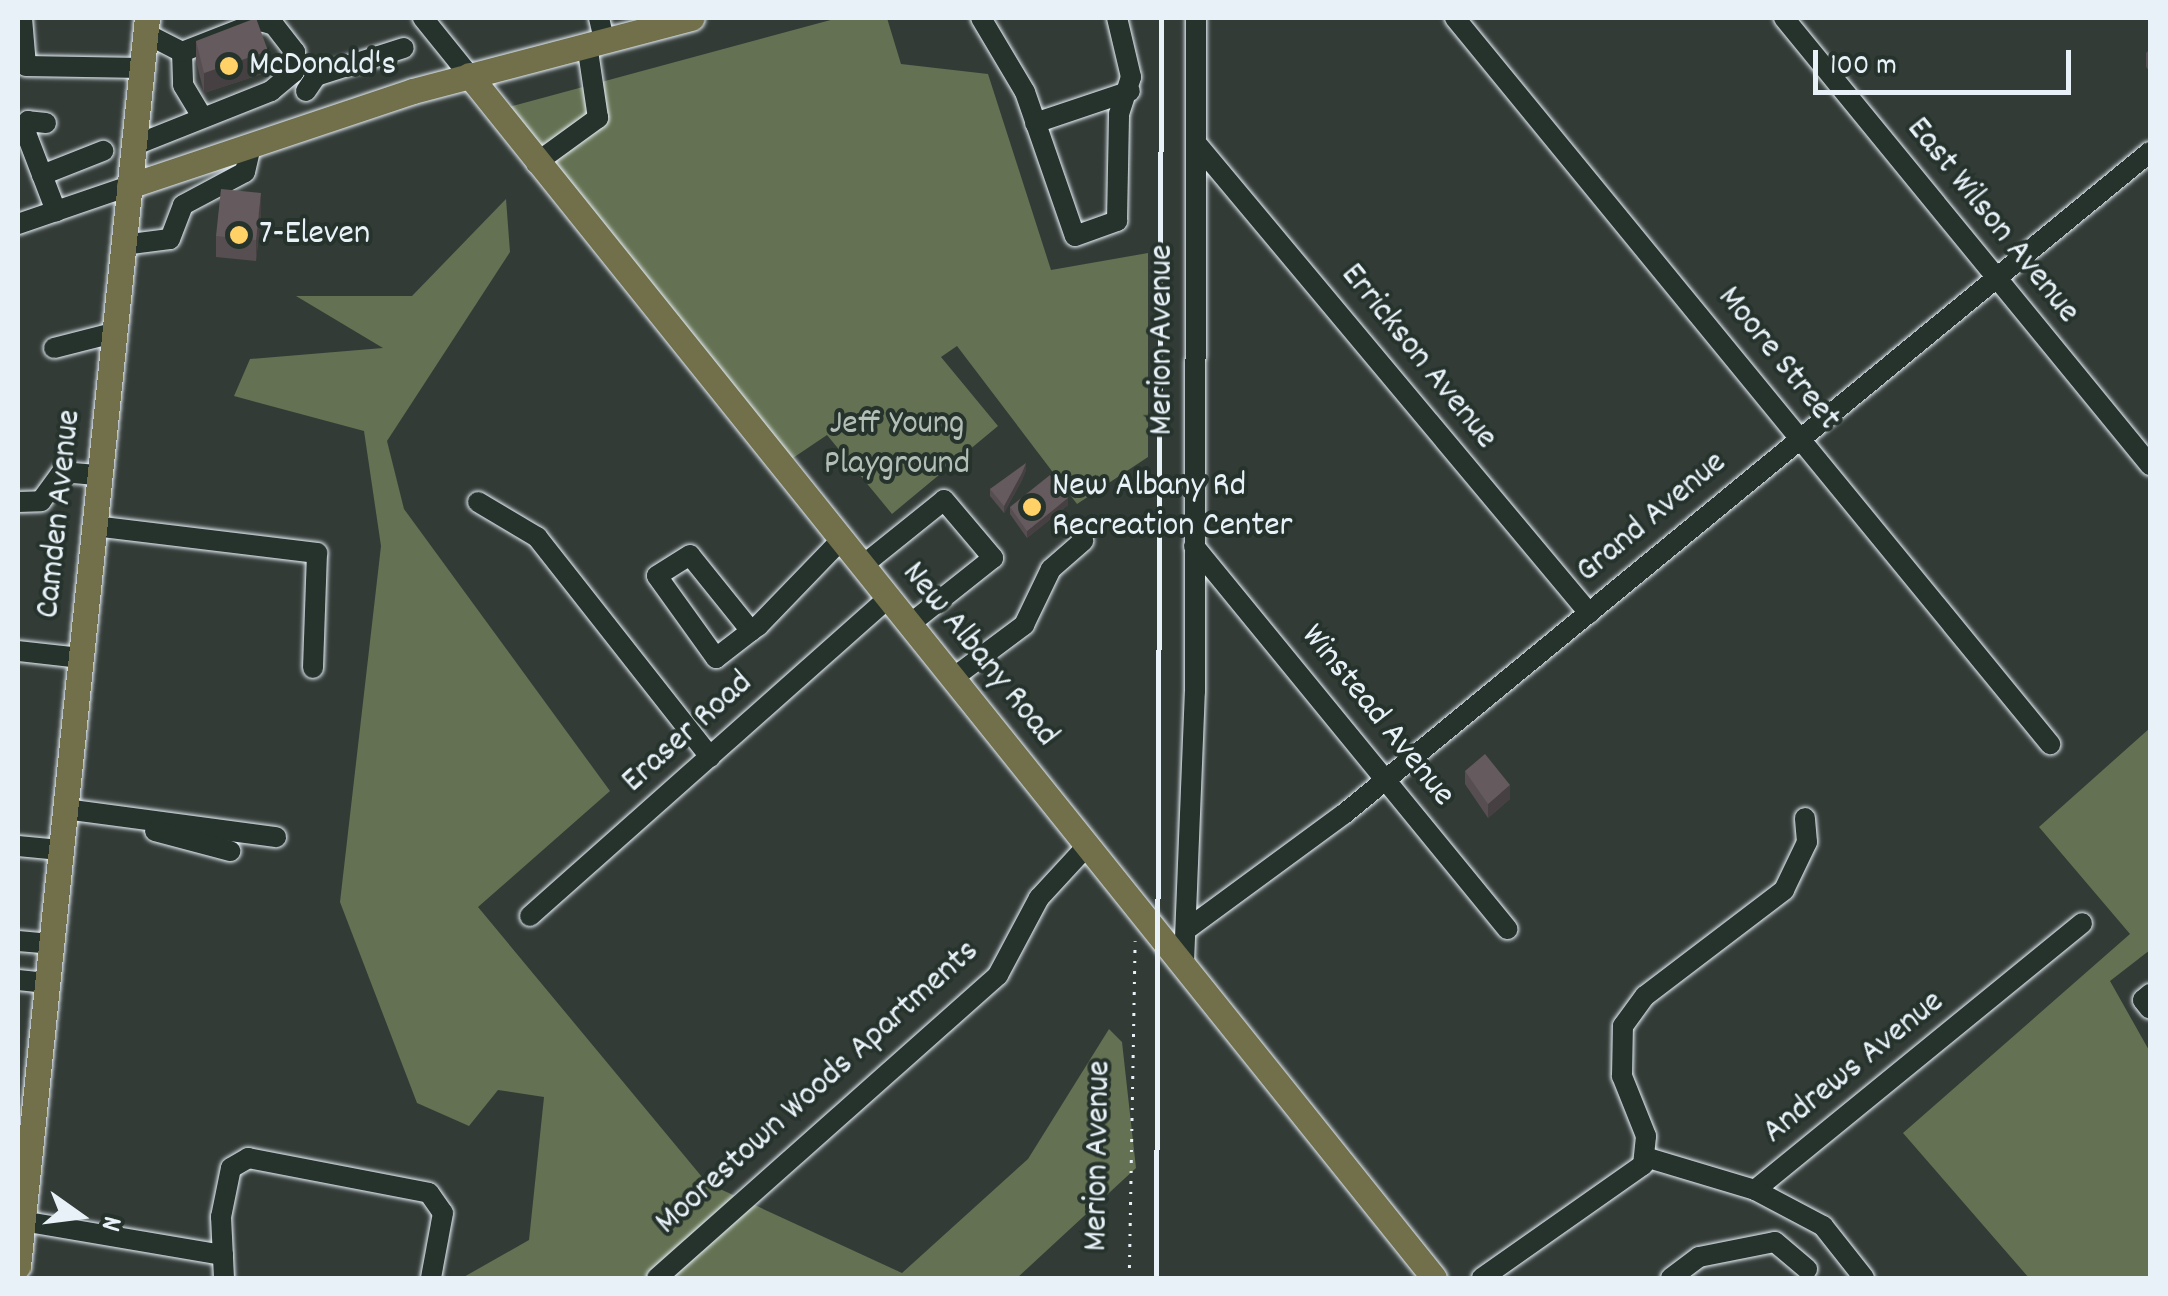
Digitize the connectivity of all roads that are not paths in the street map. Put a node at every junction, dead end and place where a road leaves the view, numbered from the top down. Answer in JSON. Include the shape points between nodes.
{"nodes":[{"id":1,"x":22,"y":18,"type":"edge"},
{"id":2,"x":423,"y":18,"type":"edge"},
{"id":3,"x":692,"y":18,"type":"edge"},
{"id":4,"x":982,"y":18,"type":"edge"},
{"id":5,"x":1117,"y":18,"type":"edge"},
{"id":6,"x":1196,"y":18,"type":"edge"},
{"id":7,"x":1455,"y":18,"type":"edge"},
{"id":8,"x":1784,"y":18,"type":"edge"},
{"id":9,"x":146,"y":25,"type":"edge"},
{"id":10,"x":597,"y":33,"type":"edge"},
{"id":11,"x":404,"y":48,"type":"dead end"},
{"id":12,"x":182,"y":52,"type":"junction"},
{"id":13,"x":142,"y":68,"type":"junction"},
{"id":14,"x":294,"y":72,"type":"junction"},
{"id":15,"x":469,"y":75,"type":"junction"},
{"id":16,"x":306,"y":91,"type":"junction"},
{"id":17,"x":1130,"y":91,"type":"junction"},
{"id":18,"x":202,"y":117,"type":"junction"},
{"id":19,"x":318,"y":122,"type":"junction"},
{"id":20,"x":46,"y":123,"type":"dead end"},
{"id":21,"x":1035,"y":123,"type":"junction"},
{"id":22,"x":1196,"y":143,"type":"junction"},
{"id":23,"x":133,"y":146,"type":"junction"},
{"id":24,"x":251,"y":146,"type":"junction"},
{"id":25,"x":103,"y":151,"type":"dead end"},
{"id":26,"x":2150,"y":152,"type":"edge"},
{"id":27,"x":536,"y":163,"type":"junction"},
{"id":28,"x":185,"y":168,"type":"junction"},
{"id":29,"x":42,"y":175,"type":"junction"},
{"id":30,"x":129,"y":186,"type":"junction"},
{"id":31,"x":194,"y":197,"type":"junction"},
{"id":32,"x":56,"y":211,"type":"junction"},
{"id":33,"x":18,"y":224,"type":"edge"},
{"id":34,"x":123,"y":244,"type":"junction"},
{"id":35,"x":1998,"y":278,"type":"junction"},
{"id":36,"x":114,"y":334,"type":"junction"},
{"id":37,"x":54,"y":348,"type":"dead end"},
{"id":38,"x":1800,"y":438,"type":"junction"},
{"id":39,"x":2150,"y":464,"type":"edge"},
{"id":40,"x":99,"y":475,"type":"junction"},
{"id":41,"x":18,"y":502,"type":"edge"},
{"id":42,"x":478,"y":502,"type":"dead end"},
{"id":43,"x":94,"y":526,"type":"junction"},
{"id":44,"x":840,"y":541,"type":"junction"},
{"id":45,"x":1083,"y":542,"type":"dead end"},
{"id":46,"x":1194,"y":546,"type":"junction"},
{"id":47,"x":862,"y":566,"type":"junction"},
{"id":48,"x":889,"y":598,"type":"junction"},
{"id":49,"x":1589,"y":614,"type":"junction"},
{"id":50,"x":910,"y":624,"type":"junction"},
{"id":51,"x":751,"y":631,"type":"junction"},
{"id":52,"x":18,"y":652,"type":"edge"},
{"id":53,"x":80,"y":658,"type":"junction"},
{"id":54,"x":313,"y":668,"type":"dead end"},
{"id":55,"x":954,"y":678,"type":"junction"},
{"id":56,"x":2050,"y":744,"type":"dead end"},
{"id":57,"x":710,"y":757,"type":"junction"},
{"id":58,"x":1387,"y":778,"type":"junction"},
{"id":59,"x":64,"y":814,"type":"junction"},
{"id":60,"x":1805,"y":818,"type":"dead end"},
{"id":61,"x":276,"y":838,"type":"dead end"},
{"id":62,"x":18,"y":846,"type":"edge"},
{"id":63,"x":1087,"y":846,"type":"junction"},
{"id":64,"x":60,"y":850,"type":"junction"},
{"id":65,"x":230,"y":852,"type":"dead end"},
{"id":66,"x":530,"y":916,"type":"dead end"},
{"id":67,"x":2082,"y":923,"type":"dead end"},
{"id":68,"x":1190,"y":927,"type":"junction"},
{"id":69,"x":1508,"y":929,"type":"dead end"},
{"id":70,"x":18,"y":941,"type":"edge"},
{"id":71,"x":51,"y":944,"type":"junction"},
{"id":72,"x":1184,"y":963,"type":"junction"},
{"id":73,"x":18,"y":980,"type":"edge"},
{"id":74,"x":47,"y":983,"type":"junction"},
{"id":75,"x":2150,"y":994,"type":"edge"},
{"id":76,"x":2150,"y":1009,"type":"edge"},
{"id":77,"x":1645,"y":1157,"type":"junction"},
{"id":78,"x":1755,"y":1190,"type":"junction"},
{"id":79,"x":22,"y":1222,"type":"junction"},
{"id":80,"x":223,"y":1255,"type":"junction"},
{"id":81,"x":18,"y":1266,"type":"edge"},
{"id":82,"x":1807,"y":1269,"type":"dead end"},
{"id":83,"x":224,"y":1278,"type":"edge"},
{"id":84,"x":432,"y":1278,"type":"edge"},
{"id":85,"x":657,"y":1278,"type":"edge"},
{"id":86,"x":1434,"y":1278,"type":"edge"},
{"id":87,"x":1482,"y":1278,"type":"edge"},
{"id":88,"x":1672,"y":1278,"type":"edge"},
{"id":89,"x":1864,"y":1278,"type":"edge"}],
"edges":[{"from":1,"to":13,"type":"street","via":[[26,66]]},
{"from":2,"to":15,"type":"street"},
{"from":3,"to":10,"type":"main road"},
{"from":4,"to":21,"type":"street"},
{"from":5,"to":17,"type":"street"},
{"from":6,"to":22,"type":"street","name":"Merion Avenue"},
{"from":7,"to":38,"type":"street","name":"Moore Street"},
{"from":8,"to":35,"type":"street","name":"East Wilson Avenue"},
{"from":9,"to":12,"type":"street"},
{"from":9,"to":13,"type":"main road","name":"Camden Avenue"},
{"from":10,"to":15,"type":"main road"},
{"from":10,"to":27,"type":"street","via":[[598,118]]},
{"from":11,"to":16,"type":"street","via":[[316,76]]},
{"from":12,"to":14,"type":"street","via":[[260,21],[286,36]]},
{"from":12,"to":18,"type":"street","via":[[183,85]]},
{"from":13,"to":23,"type":"main road","name":"Camden Avenue"},
{"from":14,"to":16,"type":"street"},
{"from":14,"to":18,"type":"street","via":[[272,92]]},
{"from":15,"to":19,"type":"main road"},
{"from":15,"to":27,"type":"main road","name":"New Albany Road"},
{"from":16,"to":19,"type":"street"},
{"from":17,"to":21,"type":"street"},
{"from":17,"to":21,"type":"street","via":[[1119,114],[1114,225],[1071,233]]},
{"from":18,"to":23,"type":"street"},
{"from":19,"to":24,"type":"main road"},
{"from":20,"to":29,"type":"street","via":[[28,121],[26,133]]},
{"from":22,"to":46,"type":"street","name":"Merion Avenue"},
{"from":22,"to":49,"type":"street","name":"Errickson Avenue"},
{"from":23,"to":30,"type":"main road","name":"Camden Avenue"},
{"from":24,"to":28,"type":"main road"},
{"from":24,"to":31,"type":"street","via":[[245,172]]},
{"from":25,"to":29,"type":"street"},
{"from":26,"to":35,"type":"street","name":"Grand Avenue"},
{"from":27,"to":44,"type":"main road","name":"New Albany Road"},
{"from":28,"to":30,"type":"main road"},
{"from":28,"to":31,"type":"street"},
{"from":29,"to":32,"type":"street"},
{"from":30,"to":32,"type":"street"},
{"from":30,"to":34,"type":"main road","name":"Camden Avenue"},
{"from":31,"to":34,"type":"street","via":[[170,239]]},
{"from":32,"to":33,"type":"street"},
{"from":34,"to":36,"type":"main road","name":"Camden Avenue"},
{"from":35,"to":38,"type":"street","name":"Grand Avenue"},
{"from":35,"to":39,"type":"street","name":"East Wilson Avenue"},
{"from":36,"to":37,"type":"street"},
{"from":36,"to":40,"type":"main road","name":"Camden Avenue"},
{"from":38,"to":49,"type":"street","name":"Grand Avenue"},
{"from":38,"to":56,"type":"street","name":"Moore Street"},
{"from":40,"to":41,"type":"street","via":[[62,472],[41,501]]},
{"from":40,"to":43,"type":"main road","name":"Camden Avenue"},
{"from":42,"to":57,"type":"street","via":[[537,537]]},
{"from":43,"to":53,"type":"main road","name":"Camden Avenue"},
{"from":43,"to":54,"type":"street","via":[[317,553]]},
{"from":44,"to":47,"type":"main road","name":"New Albany Road"},
{"from":44,"to":51,"type":"street"},
{"from":45,"to":55,"type":"street","via":[[1051,569],[1024,624]]},
{"from":46,"to":58,"type":"street","name":"Winstead Avenue"},
{"from":46,"to":68,"type":"street","name":"Merion Avenue"},
{"from":47,"to":48,"type":"main road","name":"New Albany Road"},
{"from":47,"to":50,"type":"street","via":[[944,500],[992,558]]},
{"from":48,"to":50,"type":"main road","name":"New Albany Road"},
{"from":48,"to":57,"type":"street","name":"Eraser Road"},
{"from":49,"to":58,"type":"street","name":"Grand Avenue"},
{"from":50,"to":55,"type":"main road","name":"New Albany Road"},
{"from":51,"to":51,"type":"street","via":[[716,658],[657,576],[690,555]]},
{"from":52,"to":53,"type":"street"},
{"from":53,"to":59,"type":"main road","name":"Camden Avenue"},
{"from":55,"to":63,"type":"main road","name":"New Albany Road"},
{"from":57,"to":66,"type":"street","name":"Eraser Road"},
{"from":58,"to":68,"type":"street","name":"Grand Avenue"},
{"from":58,"to":69,"type":"street","name":"Winstead Avenue"},
{"from":59,"to":61,"type":"street"},
{"from":59,"to":64,"type":"main road","name":"Camden Avenue"},
{"from":59,"to":65,"type":"street"},
{"from":60,"to":77,"type":"street","via":[[1807,842],[1784,890],[1645,996],[1623,1026],[1622,1076]]},
{"from":62,"to":64,"type":"street"},
{"from":63,"to":72,"type":"main road","name":"New Albany Road"},
{"from":63,"to":85,"type":"street","name":"Moorestown Woods Apartments","via":[[1039,898],[998,975]]},
{"from":64,"to":71,"type":"main road","name":"Camden Avenue"},
{"from":67,"to":78,"type":"street","name":"Andrews Avenue"},
{"from":68,"to":72,"type":"street","name":"Merion Avenue"},
{"from":70,"to":71,"type":"street"},
{"from":71,"to":74,"type":"main road","name":"Camden Avenue"},
{"from":72,"to":86,"type":"main road","name":"New Albany Road"},
{"from":73,"to":74,"type":"street"},
{"from":74,"to":79,"type":"main road","name":"Camden Avenue"},
{"from":75,"to":76,"type":"street","via":[[2143,1000]]},
{"from":77,"to":78,"type":"street","name":"Andrews Avenue"},
{"from":77,"to":87,"type":"street","via":[[1610,1192]]},
{"from":78,"to":89,"type":"street","via":[[1823,1226]]},
{"from":79,"to":80,"type":"street"},
{"from":79,"to":81,"type":"main road","name":"Camden Avenue"},
{"from":80,"to":83,"type":"street"},
{"from":80,"to":84,"type":"street","via":[[231,1168],[248,1158],[429,1192],[443,1213]]},
{"from":82,"to":88,"type":"street","via":[[1775,1242],[1699,1257]]}]}
